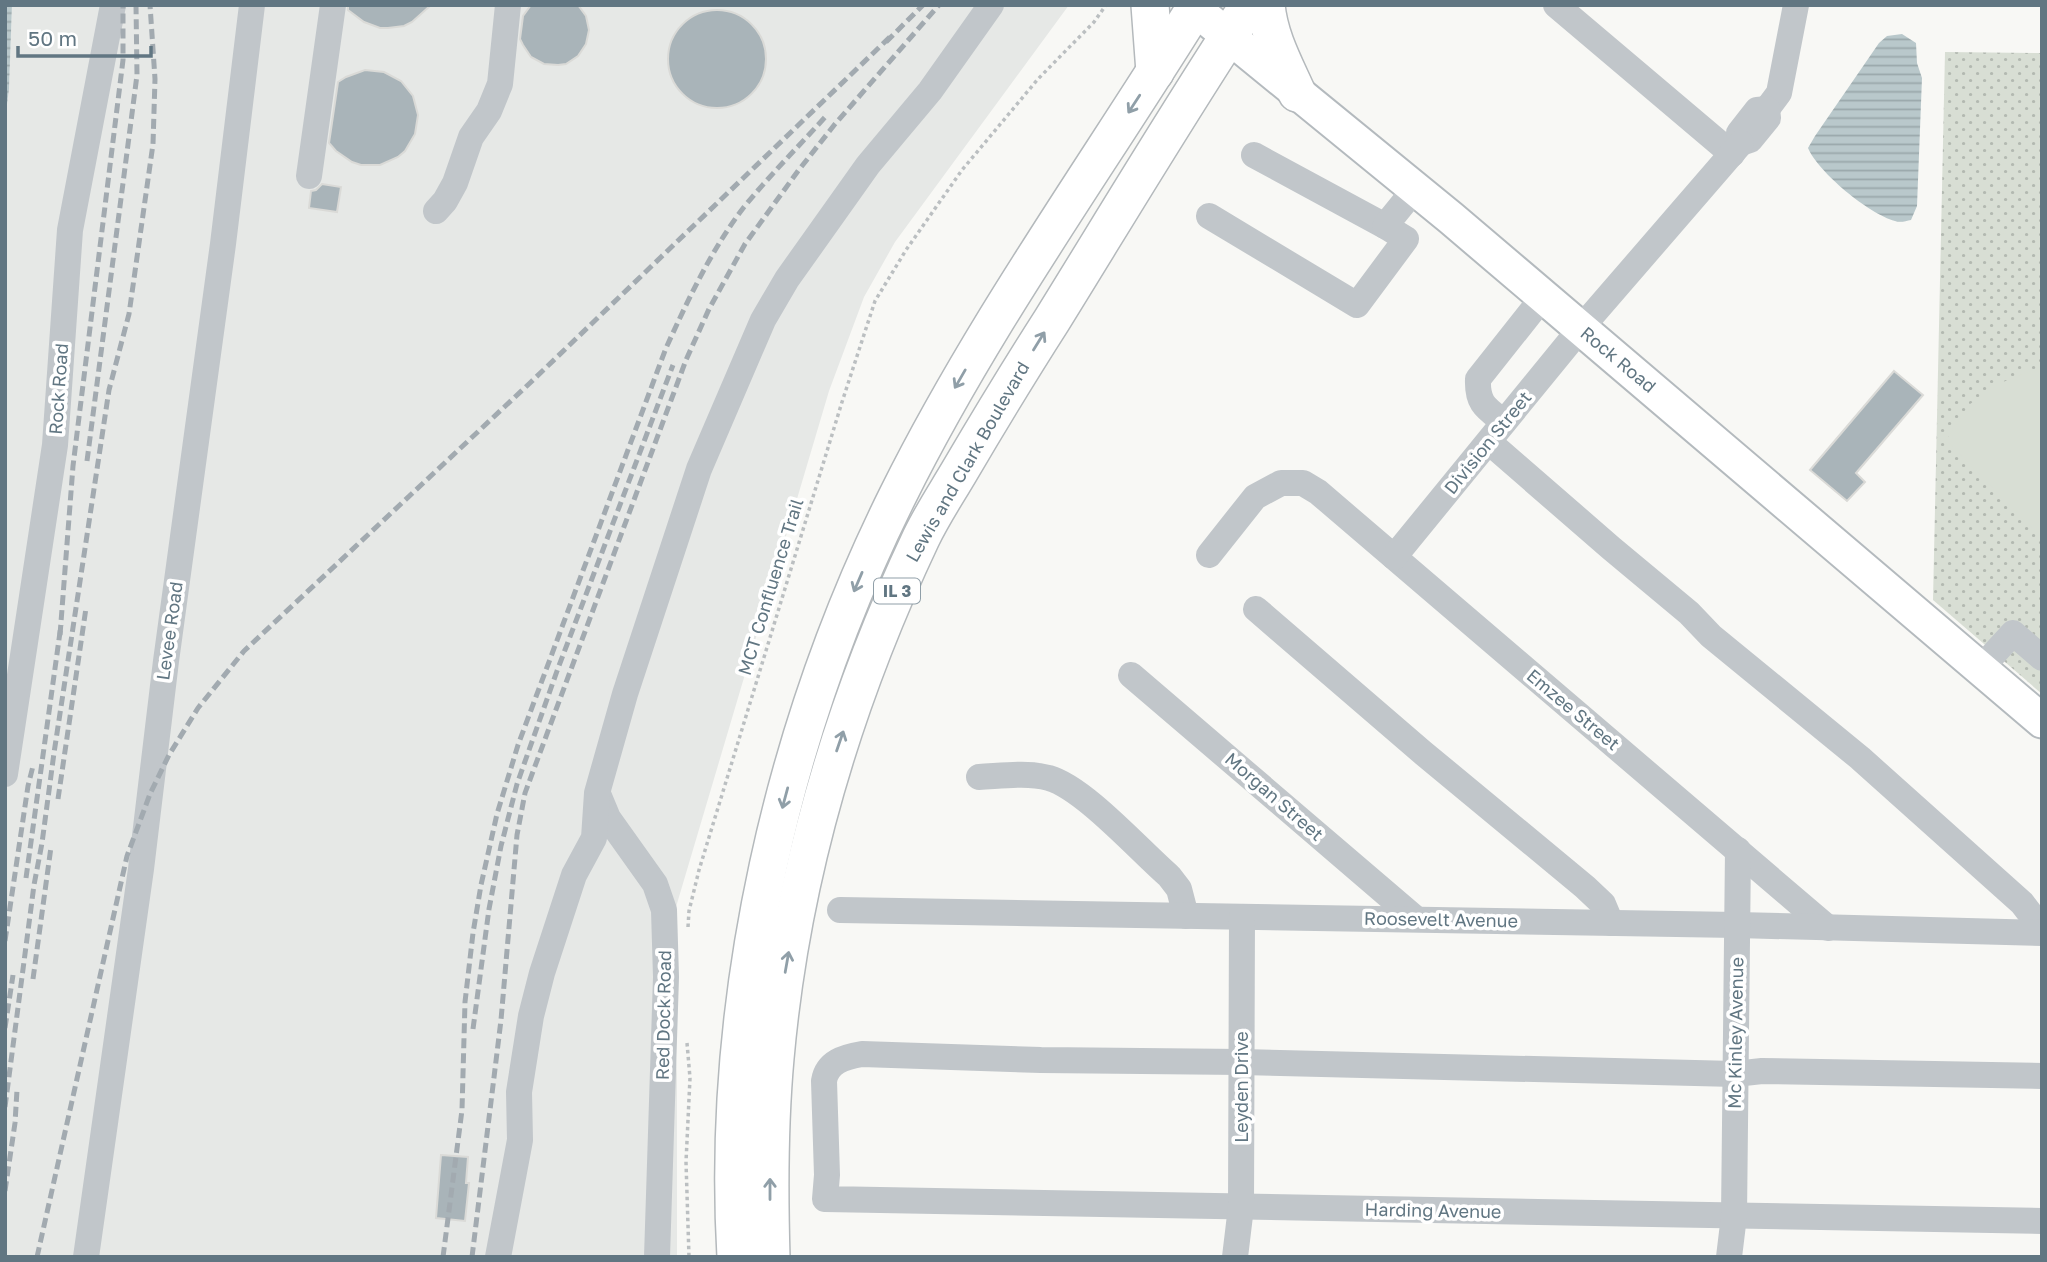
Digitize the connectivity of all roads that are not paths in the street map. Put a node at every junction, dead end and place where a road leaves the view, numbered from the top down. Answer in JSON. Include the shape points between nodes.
{"nodes":[{"id":1,"x":113,"y":5,"type":"edge"},
{"id":2,"x":252,"y":5,"type":"edge"},
{"id":3,"x":333,"y":5,"type":"edge"},
{"id":4,"x":508,"y":5,"type":"edge"},
{"id":5,"x":991,"y":5,"type":"edge"},
{"id":6,"x":1150,"y":5,"type":"edge"},
{"id":7,"x":1249,"y":5,"type":"edge"},
{"id":8,"x":1266,"y":5,"type":"edge"},
{"id":9,"x":1556,"y":5,"type":"edge"},
{"id":10,"x":1796,"y":5,"type":"edge"},
{"id":11,"x":1194,"y":7,"type":"edge"},
{"id":12,"x":1228,"y":36,"type":"junction"},
{"id":13,"x":1155,"y":72,"type":"junction"},
{"id":14,"x":1297,"y":93,"type":"junction"},
{"id":15,"x":1736,"y":148,"type":"junction"},
{"id":16,"x":1254,"y":155,"type":"dead end"},
{"id":17,"x":309,"y":176,"type":"dead end"},
{"id":18,"x":1415,"y":189,"type":"junction"},
{"id":19,"x":436,"y":211,"type":"dead end"},
{"id":20,"x":1209,"y":216,"type":"dead end"},
{"id":21,"x":1385,"y":226,"type":"junction"},
{"id":22,"x":1543,"y":297,"type":"junction"},
{"id":23,"x":1581,"y":328,"type":"junction"},
{"id":24,"x":1496,"y":432,"type":"junction"},
{"id":25,"x":1209,"y":555,"type":"dead end"},
{"id":26,"x":1394,"y":557,"type":"junction"},
{"id":27,"x":1256,"y":609,"type":"dead end"},
{"id":28,"x":2042,"y":658,"type":"edge"},
{"id":29,"x":1980,"y":669,"type":"junction"},
{"id":30,"x":1131,"y":675,"type":"dead end"},
{"id":31,"x":2042,"y":721,"type":"edge"},
{"id":32,"x":5,"y":774,"type":"edge"},
{"id":33,"x":979,"y":777,"type":"dead end"},
{"id":34,"x":597,"y":793,"type":"junction"},
{"id":35,"x":1738,"y":850,"type":"junction"},
{"id":36,"x":840,"y":910,"type":"dead end"},
{"id":37,"x":1186,"y":916,"type":"junction"},
{"id":38,"x":1242,"y":916,"type":"junction"},
{"id":39,"x":1416,"y":919,"type":"junction"},
{"id":40,"x":1611,"y":923,"type":"junction"},
{"id":41,"x":1737,"y":925,"type":"junction"},
{"id":42,"x":1828,"y":928,"type":"junction"},
{"id":43,"x":2042,"y":931,"type":"edge"},
{"id":44,"x":1242,"y":1062,"type":"junction"},
{"id":45,"x":1735,"y":1073,"type":"junction"},
{"id":46,"x":2042,"y":1076,"type":"edge"},
{"id":47,"x":1241,"y":1207,"type":"junction"},
{"id":48,"x":1734,"y":1216,"type":"junction"},
{"id":49,"x":2042,"y":1222,"type":"edge"},
{"id":50,"x":86,"y":1257,"type":"edge"},
{"id":51,"x":499,"y":1257,"type":"edge"},
{"id":52,"x":657,"y":1257,"type":"edge"},
{"id":53,"x":736,"y":1257,"type":"edge"},
{"id":54,"x":771,"y":1257,"type":"edge"},
{"id":55,"x":1235,"y":1257,"type":"edge"},
{"id":56,"x":1729,"y":1257,"type":"edge"}],
"edges":[{"from":1,"to":32,"type":"street","name":"Rock Road","via":[[70,230],[55,445]]},
{"from":2,"to":50,"type":"street","name":"Levee Road","via":[[141,869]]},
{"from":3,"to":17,"type":"street"},
{"from":4,"to":19,"type":"street","via":[[500,84],[471,137],[455,183]]},
{"from":5,"to":34,"type":"street","via":[[930,91],[867,166],[763,320],[699,469]]},
{"from":6,"to":13,"type":"highway"},
{"from":7,"to":12,"type":"highway","name":"Lewis and Clark Boulevard","number":"IL 3"},
{"from":8,"to":14,"type":"highway","via":[[1275,45]]},
{"from":9,"to":15,"type":"street"},
{"from":10,"to":15,"type":"street","name":"Division Street","via":[[1779,93],[1767,109],[1757,110],[1745,124]]},
{"from":11,"to":12,"type":"main road","name":"Rock Road"},
{"from":11,"to":13,"type":"highway","number":"IL 3"},
{"from":12,"to":14,"type":"main road","name":"Rock Road"},
{"from":54,"to":12,"type":"highway","name":"Lewis and Clark Boulevard","number":"IL 3","one_way":true,"via":[[772,1100],[786,973],[815,828],[865,669],[923,533]]},
{"from":13,"to":53,"type":"highway","number":"IL 3","one_way":true,"via":[[960,379],[873,547],[825,668],[777,831],[746,995],[734,1147]]},
{"from":14,"to":18,"type":"main road","name":"Rock Road"},
{"from":15,"to":23,"type":"street","name":"Division Street"},
{"from":16,"to":21,"type":"street"},
{"from":18,"to":21,"type":"street"},
{"from":18,"to":22,"type":"main road","name":"Rock Road"},
{"from":20,"to":21,"type":"street","via":[[1357,305],[1406,239]]},
{"from":22,"to":23,"type":"main road","name":"Rock Road"},
{"from":22,"to":24,"type":"street","via":[[1478,379],[1480,400]]},
{"from":23,"to":24,"type":"street","name":"Division Street"},
{"from":23,"to":29,"type":"main road","name":"Rock Road"},
{"from":24,"to":26,"type":"street","name":"Division Street"},
{"from":24,"to":43,"type":"street","via":[[1600,539],[1860,758],[2022,903]]},
{"from":25,"to":26,"type":"street","name":"Emzee Street","via":[[1255,496],[1281,483],[1303,483]]},
{"from":26,"to":35,"type":"street","name":"Emzee Street"},
{"from":27,"to":40,"type":"street","via":[[1586,887],[1603,905]]},
{"from":28,"to":29,"type":"street","via":[[2013,633]]},
{"from":29,"to":31,"type":"main road","name":"Rock Road"},
{"from":30,"to":39,"type":"street","name":"Morgan Street"},
{"from":33,"to":37,"type":"street","via":[[1049,778],[1073,791],[1169,876],[1179,889]]},
{"from":34,"to":51,"type":"street","via":[[594,838],[574,875],[531,1016],[519,1092],[520,1140]]},
{"from":34,"to":52,"type":"street","name":"Red Dock Road","via":[[608,818],[655,884],[664,910]]},
{"from":35,"to":41,"type":"street","name":"Mc Kinley Avenue"},
{"from":35,"to":42,"type":"street","name":"Emzee Street"},
{"from":36,"to":37,"type":"street","name":"Roosevelt Avenue"},
{"from":37,"to":38,"type":"street","name":"Roosevelt Avenue"},
{"from":38,"to":39,"type":"street","name":"Roosevelt Avenue"},
{"from":38,"to":44,"type":"street","name":"Leyden Drive"},
{"from":39,"to":40,"type":"street","name":"Roosevelt Avenue"},
{"from":40,"to":41,"type":"street","name":"Roosevelt Avenue"},
{"from":41,"to":42,"type":"street","name":"Roosevelt Avenue"},
{"from":41,"to":45,"type":"street","name":"Mc Kinley Avenue"},
{"from":42,"to":43,"type":"street","name":"Roosevelt Avenue"},
{"from":44,"to":45,"type":"street"},
{"from":44,"to":47,"type":"street","name":"Leyden Drive"},
{"from":44,"to":47,"type":"street","name":"Harding Avenue","via":[[873,1055],[840,1060],[825,1072],[824,1081],[825,1199]]},
{"from":45,"to":46,"type":"street"},
{"from":45,"to":48,"type":"street","name":"Mc Kinley Avenue"},
{"from":47,"to":48,"type":"street","name":"Harding Avenue"},
{"from":47,"to":55,"type":"street","name":"Leyden Drive"},
{"from":48,"to":49,"type":"street","name":"Harding Avenue"},
{"from":48,"to":56,"type":"street","name":"Mc Kinley Avenue"}]}
